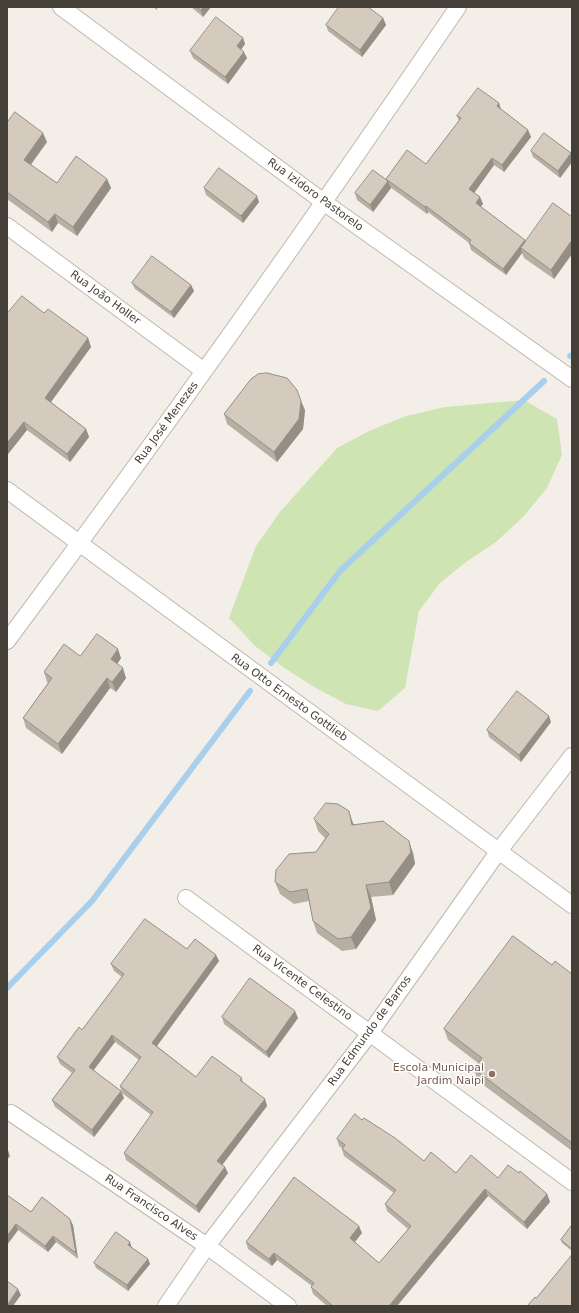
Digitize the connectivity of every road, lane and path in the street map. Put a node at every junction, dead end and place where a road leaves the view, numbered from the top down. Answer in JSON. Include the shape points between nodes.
{"nodes":[{"id":1,"x":61,"y":7,"type":"edge"},
{"id":2,"x":458,"y":7,"type":"edge"},
{"id":3,"x":325,"y":203,"type":"junction"},
{"id":4,"x":7,"y":226,"type":"edge"},
{"id":5,"x":204,"y":371,"type":"junction"},
{"id":6,"x":572,"y":379,"type":"edge"},
{"id":7,"x":7,"y":490,"type":"edge"},
{"id":8,"x":80,"y":544,"type":"junction"},
{"id":9,"x":7,"y":641,"type":"edge"},
{"id":10,"x":572,"y":756,"type":"edge"},
{"id":11,"x":498,"y":852,"type":"junction"},
{"id":12,"x":186,"y":898,"type":"dead end"},
{"id":13,"x":572,"y":905,"type":"edge"},
{"id":14,"x":370,"y":1033,"type":"junction"},
{"id":15,"x":11,"y":1113,"type":"dead end"},
{"id":16,"x":572,"y":1182,"type":"edge"},
{"id":17,"x":207,"y":1246,"type":"junction"},
{"id":18,"x":166,"y":1306,"type":"edge"},
{"id":19,"x":288,"y":1306,"type":"edge"}],
"edges":[{"from":1,"to":3,"type":"street","name":"Rua Izidoro Pastorelo"},
{"from":2,"to":3,"type":"street","name":"Rua José Menezes"},
{"from":3,"to":5,"type":"street","name":"Rua José Menezes"},
{"from":3,"to":6,"type":"street","name":"Rua Izidoro Pastorelo"},
{"from":4,"to":5,"type":"street","name":"Rua João Holler"},
{"from":5,"to":8,"type":"street","name":"Rua José Menezes"},
{"from":7,"to":8,"type":"street","name":"Rua Otto Ernesto Gottlieb"},
{"from":8,"to":9,"type":"street","name":"Rua José Menezes"},
{"from":8,"to":11,"type":"street","name":"Rua Otto Ernesto Gottlieb"},
{"from":10,"to":11,"type":"street","name":"Rua Edmundo de Barros"},
{"from":11,"to":13,"type":"street","name":"Rua Otto Ernesto Gottlieb"},
{"from":11,"to":14,"type":"street","name":"Rua Edmundo de Barros"},
{"from":12,"to":14,"type":"street","name":"Rua Vicente Celestino"},
{"from":14,"to":16,"type":"street","name":"Rua Vicente Celestino"},
{"from":14,"to":17,"type":"street","name":"Rua Edmundo de Barros"},
{"from":15,"to":17,"type":"street","name":"Rua Francisco Alves"},
{"from":17,"to":18,"type":"street","name":"Rua Edmundo de Barros"},
{"from":17,"to":19,"type":"street","name":"Rua Francisco Alves"}]}
